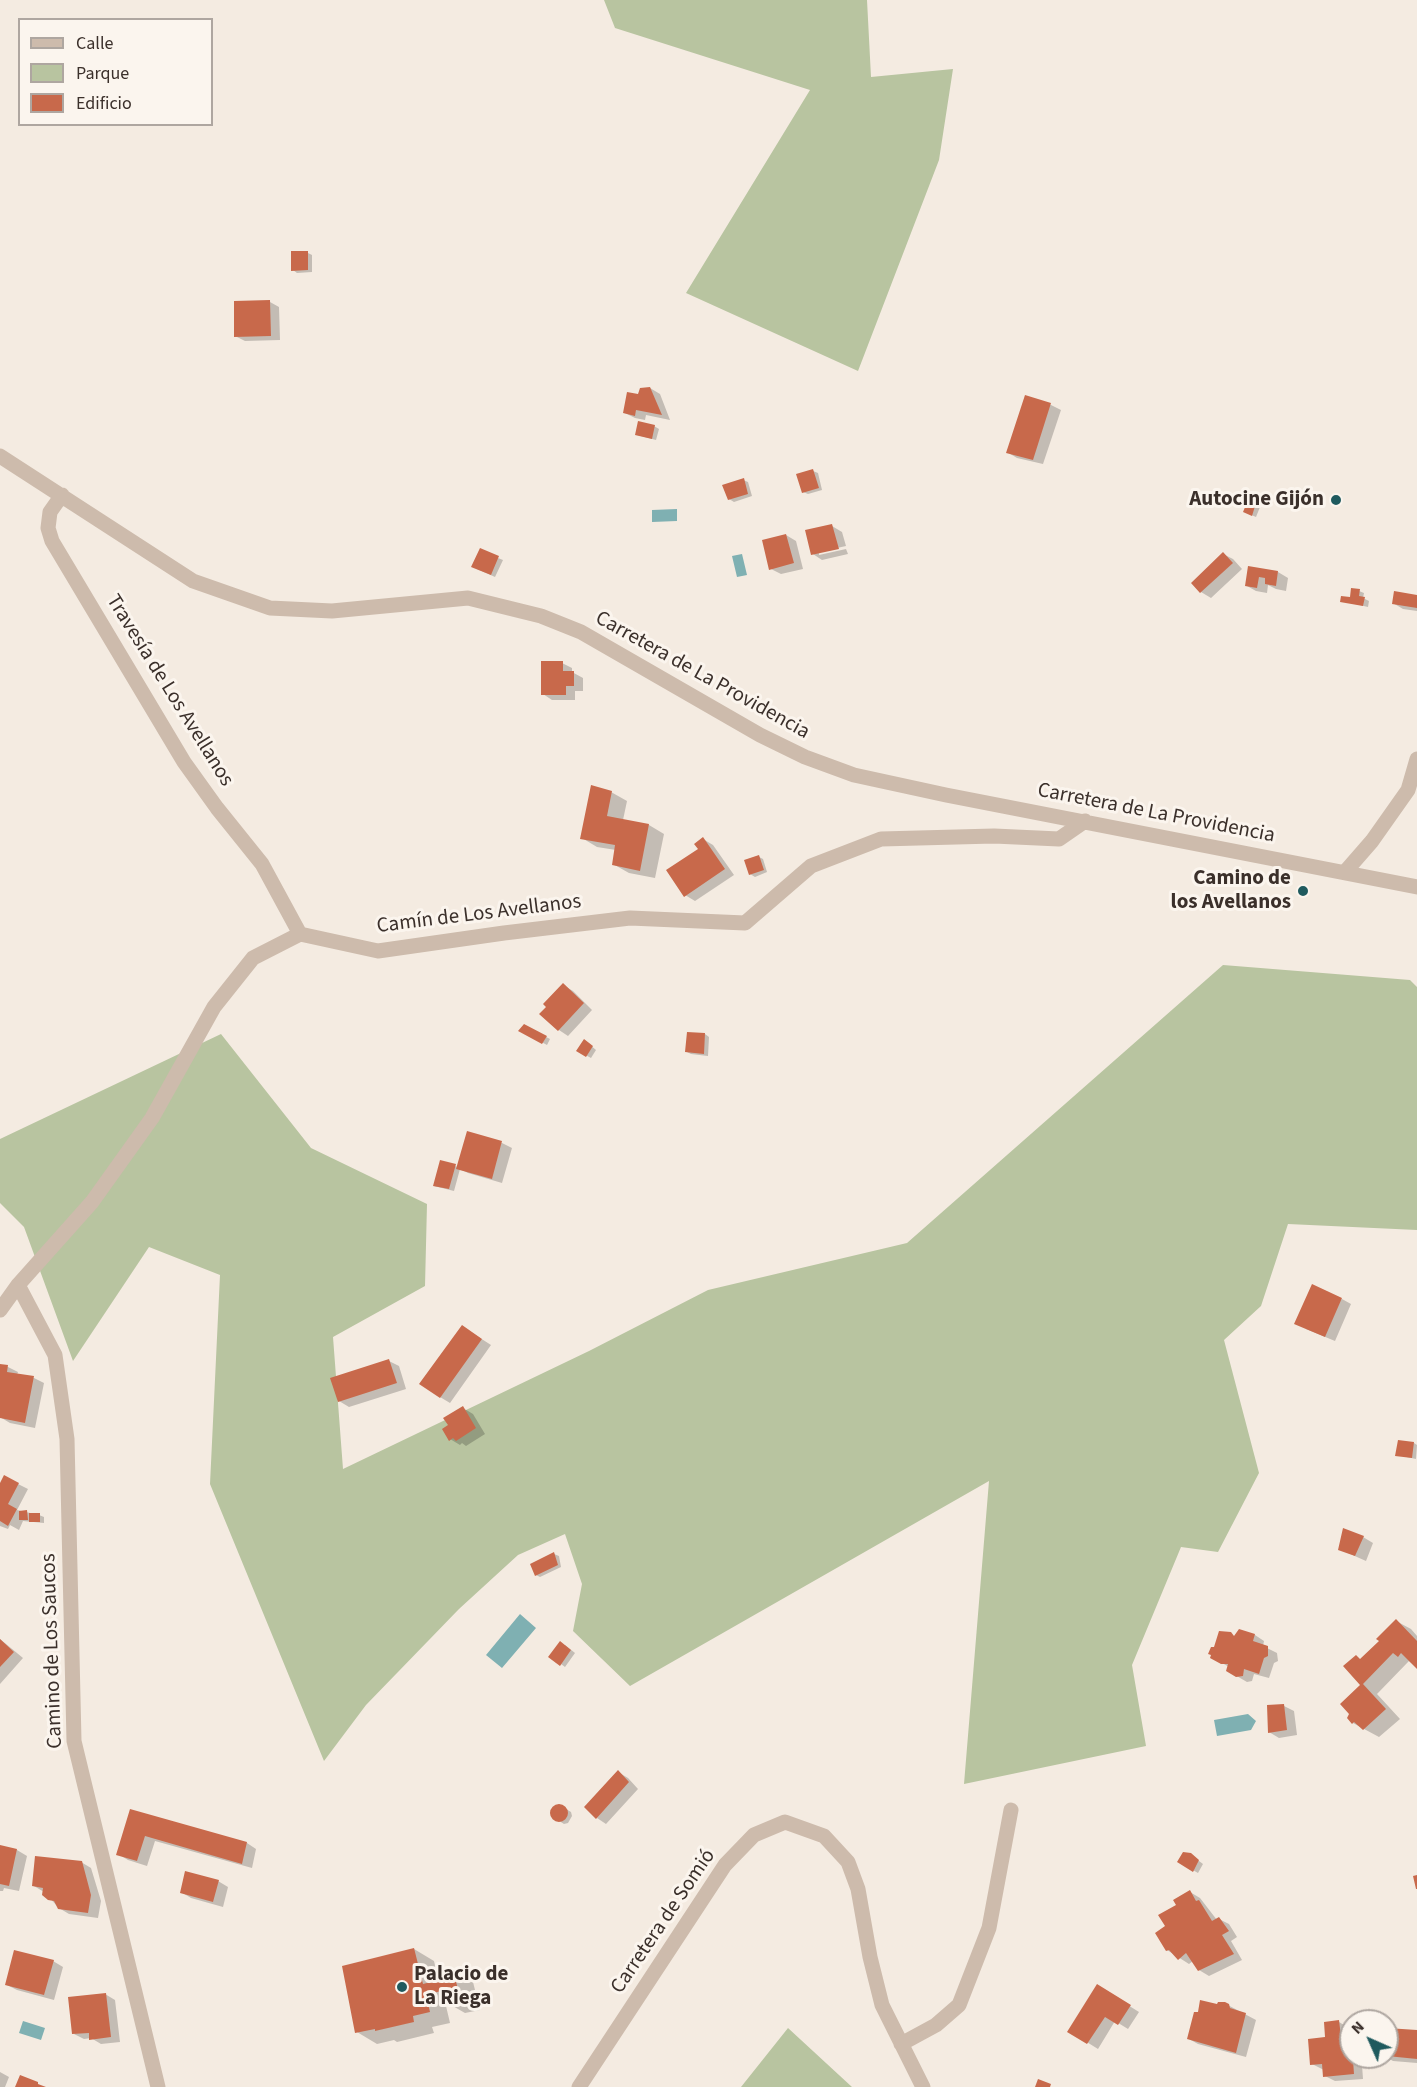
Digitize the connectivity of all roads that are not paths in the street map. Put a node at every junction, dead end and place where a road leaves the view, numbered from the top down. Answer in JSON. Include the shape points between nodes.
{"nodes":[{"id":1,"x":0,"y":456,"type":"edge"},
{"id":2,"x":62,"y":495,"type":"junction"},
{"id":3,"x":1417,"y":759,"type":"edge"},
{"id":4,"x":1085,"y":821,"type":"junction"},
{"id":5,"x":1345,"y":872,"type":"junction"},
{"id":6,"x":1417,"y":886,"type":"edge"},
{"id":7,"x":300,"y":934,"type":"junction"},
{"id":8,"x":18,"y":1285,"type":"junction"},
{"id":9,"x":0,"y":1310,"type":"edge"},
{"id":10,"x":1011,"y":1810,"type":"dead end"},
{"id":11,"x":901,"y":2044,"type":"junction"},
{"id":12,"x":158,"y":2087,"type":"edge"},
{"id":13,"x":579,"y":2087,"type":"edge"},
{"id":14,"x":923,"y":2087,"type":"edge"}],
"edges":[{"from":1,"to":2,"type":"street","name":"Carretera de La Providencia"},
{"from":2,"to":4,"type":"street","name":"Carretera de La Providencia","via":[[193,581],[270,608],[332,611],[468,598],[541,616],[581,632],[760,735],[854,776]]},
{"from":2,"to":7,"type":"street","name":"Travesía de Los Avellanos","via":[[50,512],[48,528],[52,541],[184,762],[262,864]]},
{"from":3,"to":5,"type":"street","via":[[1408,790]]},
{"from":4,"to":5,"type":"street","name":"Carretera de La Providencia"},
{"from":4,"to":7,"type":"street","name":"Camín de Los Avellanos","via":[[1059,839],[881,839],[811,866],[745,923],[630,918],[378,951]]},
{"from":5,"to":6,"type":"street","name":"Carretera de La Providencia"},
{"from":7,"to":8,"type":"street","via":[[253,958],[214,1007],[152,1118],[92,1202]]},
{"from":8,"to":9,"type":"street"},
{"from":8,"to":12,"type":"street","name":"Camino de Los Saucos","via":[[55,1355],[67,1438],[74,1741]]},
{"from":10,"to":11,"type":"street","via":[[989,1928],[959,2005],[936,2025]]},
{"from":11,"to":13,"type":"street","name":"Carretera de Somió","via":[[882,2005],[858,1889],[848,1862],[824,1836],[785,1822],[754,1834],[724,1865]]},
{"from":11,"to":14,"type":"street","name":"Carretera de Somió"}]}
